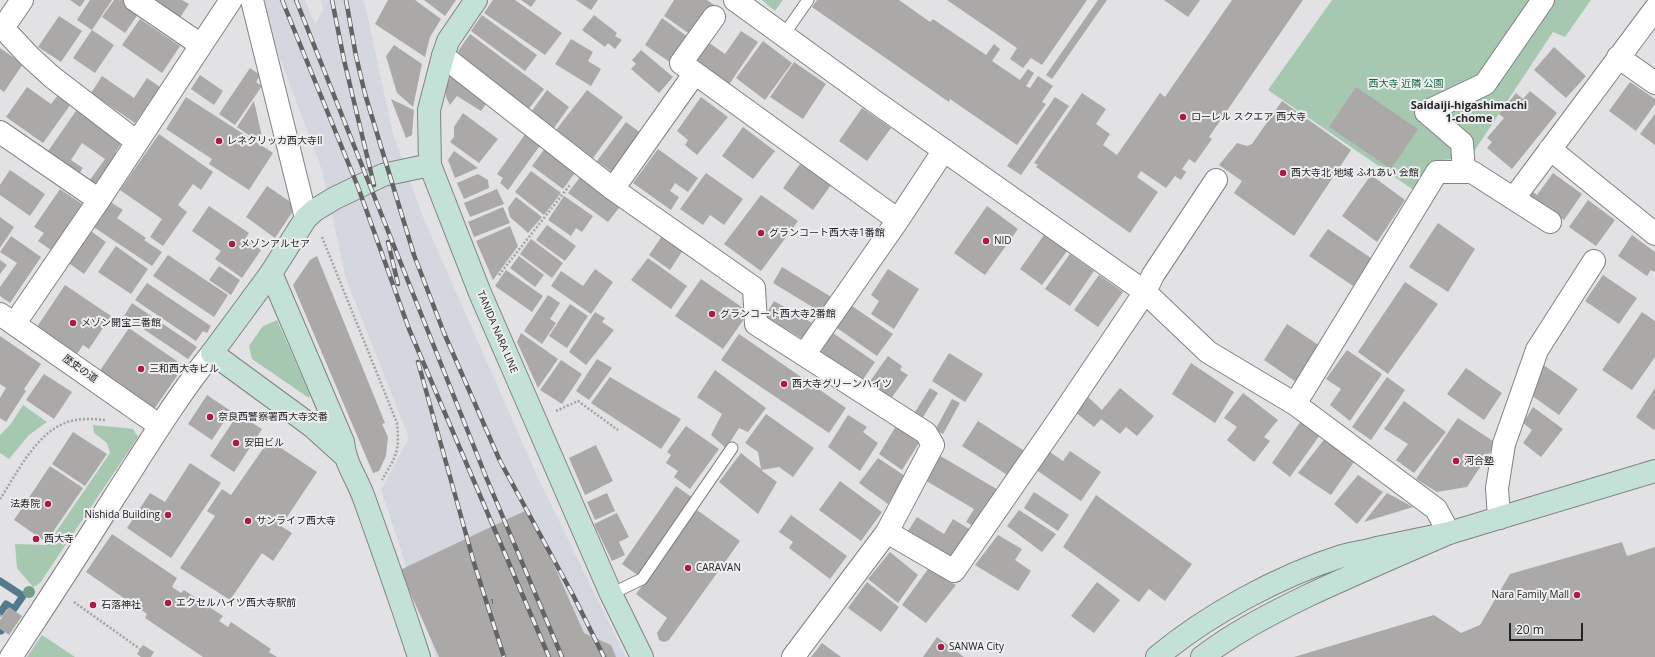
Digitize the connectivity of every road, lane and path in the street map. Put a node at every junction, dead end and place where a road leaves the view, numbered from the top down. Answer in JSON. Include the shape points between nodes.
{"nodes":[{"id":1,"x":22,"y":0,"type":"edge"},
{"id":2,"x":135,"y":0,"type":"edge"},
{"id":3,"x":231,"y":0,"type":"edge"},
{"id":4,"x":252,"y":0,"type":"edge"},
{"id":5,"x":476,"y":0,"type":"edge"},
{"id":6,"x":735,"y":0,"type":"edge"},
{"id":7,"x":808,"y":0,"type":"edge"},
{"id":8,"x":1543,"y":0,"type":"edge"},
{"id":9,"x":1655,"y":9,"type":"edge"},
{"id":10,"x":714,"y":17,"type":"dead end"},
{"id":11,"x":1,"y":26,"type":"edge"},
{"id":12,"x":783,"y":36,"type":"junction"},
{"id":13,"x":201,"y":45,"type":"junction"},
{"id":14,"x":443,"y":56,"type":"junction"},
{"id":15,"x":1618,"y":57,"type":"junction"},
{"id":16,"x":695,"y":73,"type":"junction"},
{"id":17,"x":1655,"y":83,"type":"edge"},
{"id":18,"x":0,"y":132,"type":"edge"},
{"id":19,"x":138,"y":142,"type":"junction"},
{"id":20,"x":1550,"y":149,"type":"junction"},
{"id":21,"x":944,"y":150,"type":"junction"},
{"id":22,"x":430,"y":165,"type":"junction"},
{"id":23,"x":585,"y":166,"type":"junction"},
{"id":24,"x":1464,"y":172,"type":"junction"},
{"id":25,"x":1216,"y":180,"type":"dead end"},
{"id":26,"x":613,"y":188,"type":"junction"},
{"id":27,"x":1514,"y":198,"type":"junction"},
{"id":28,"x":99,"y":200,"type":"junction"},
{"id":29,"x":306,"y":218,"type":"junction"},
{"id":30,"x":898,"y":220,"type":"junction"},
{"id":31,"x":1550,"y":222,"type":"dead end"},
{"id":32,"x":1655,"y":234,"type":"edge"},
{"id":33,"x":322,"y":237,"type":"dead end"},
{"id":34,"x":1594,"y":261,"type":"dead end"},
{"id":35,"x":271,"y":273,"type":"junction"},
{"id":36,"x":479,"y":291,"type":"junction"},
{"id":37,"x":1145,"y":292,"type":"junction"},
{"id":38,"x":7,"y":318,"type":"edge"},
{"id":39,"x":212,"y":353,"type":"junction"},
{"id":40,"x":804,"y":355,"type":"junction"},
{"id":41,"x":1295,"y":404,"type":"junction"},
{"id":42,"x":105,"y":420,"type":"dead end"},
{"id":43,"x":535,"y":420,"type":"junction"},
{"id":44,"x":160,"y":426,"type":"junction"},
{"id":45,"x":618,"y":430,"type":"dead end"},
{"id":46,"x":732,"y":448,"type":"dead end"},
{"id":47,"x":344,"y":454,"type":"junction"},
{"id":48,"x":1655,"y":471,"type":"edge"},
{"id":49,"x":381,"y":482,"type":"dead end"},
{"id":50,"x":0,"y":499,"type":"edge"},
{"id":51,"x":1500,"y":518,"type":"junction"},
{"id":52,"x":887,"y":532,"type":"junction"},
{"id":53,"x":1449,"y":533,"type":"junction"},
{"id":54,"x":56,"y":590,"type":"junction"},
{"id":55,"x":611,"y":594,"type":"junction"},
{"id":56,"x":140,"y":649,"type":"dead end"},
{"id":57,"x":10,"y":657,"type":"edge"},
{"id":58,"x":419,"y":657,"type":"edge"},
{"id":59,"x":642,"y":657,"type":"edge"},
{"id":60,"x":793,"y":657,"type":"edge"},
{"id":61,"x":1157,"y":657,"type":"edge"},
{"id":62,"x":1202,"y":657,"type":"edge"}],
"edges":[{"from":1,"to":11,"type":"street"},
{"from":2,"to":13,"type":"street"},
{"from":3,"to":13,"type":"street"},
{"from":4,"to":29,"type":"street"},
{"from":5,"to":14,"type":"street","name":"TANIDA NARA LINE","via":[[448,41]]},
{"from":6,"to":12,"type":"street"},
{"from":7,"to":12,"type":"lane"},
{"from":8,"to":24,"type":"street","via":[[1485,84],[1426,112],[1462,143]]},
{"from":9,"to":15,"type":"street"},
{"from":10,"to":16,"type":"street","via":[[681,63]]},
{"from":11,"to":19,"type":"street","via":[[52,77]]},
{"from":12,"to":21,"type":"street"},
{"from":13,"to":19,"type":"street"},
{"from":14,"to":22,"type":"street","name":"TANIDA NARA LINE","via":[[429,110]]},
{"from":14,"to":23,"type":"street"},
{"from":15,"to":17,"type":"street"},
{"from":15,"to":20,"type":"street"},
{"from":16,"to":26,"type":"street"},
{"from":16,"to":30,"type":"street"},
{"from":18,"to":28,"type":"street"},
{"from":19,"to":28,"type":"street"},
{"from":20,"to":27,"type":"street"},
{"from":20,"to":32,"type":"street"},
{"from":21,"to":30,"type":"street"},
{"from":21,"to":37,"type":"street"},
{"from":22,"to":29,"type":"street","via":[[383,175],[335,198]]},
{"from":22,"to":36,"type":"street","name":"TANIDA NARA LINE"},
{"from":23,"to":26,"type":"street"},
{"from":23,"to":36,"type":"path","via":[[493,282]]},
{"from":24,"to":27,"type":"street","via":[[1472,172]]},
{"from":24,"to":41,"type":"street","via":[[1437,172]]},
{"from":25,"to":37,"type":"street","via":[[1153,275]]},
{"from":26,"to":40,"type":"street","via":[[754,288],[756,324]]},
{"from":27,"to":31,"type":"street"},
{"from":28,"to":38,"type":"street"},
{"from":29,"to":35,"type":"street"},
{"from":30,"to":40,"type":"street"},
{"from":33,"to":49,"type":"path","via":[[397,423],[399,442],[396,456]]},
{"from":34,"to":51,"type":"street","via":[[1537,350],[1504,444],[1497,488]]},
{"from":35,"to":39,"type":"street"},
{"from":35,"to":47,"type":"street","via":[[343,442]]},
{"from":36,"to":43,"type":"street","name":"TANIDA NARA LINE"},
{"from":37,"to":41,"type":"street","via":[[1208,352]]},
{"from":37,"to":52,"type":"street","via":[[954,571]]},
{"from":38,"to":44,"type":"street","name":"歴史の道"},
{"from":39,"to":44,"type":"street"},
{"from":39,"to":47,"type":"street","via":[[313,427]]},
{"from":40,"to":52,"type":"street","via":[[926,433],[933,445]]},
{"from":41,"to":53,"type":"street","via":[[1436,509]]},
{"from":42,"to":50,"type":"path","via":[[90,418],[71,421],[53,430],[39,442]]},
{"from":43,"to":45,"type":"path","via":[[578,401]]},
{"from":43,"to":55,"type":"street","name":"TANIDA NARA LINE"},
{"from":44,"to":54,"type":"street"},
{"from":46,"to":55,"type":"lane","via":[[642,579]]},
{"from":47,"to":58,"type":"street","via":[[363,494]]},
{"from":48,"to":51,"type":"street"},
{"from":51,"to":53,"type":"street"},
{"from":52,"to":60,"type":"street"},
{"from":53,"to":61,"type":"street","via":[[1343,556],[1297,573],[1218,614],[1176,641]]},
{"from":53,"to":62,"type":"street","via":[[1341,580],[1256,621]]},
{"from":54,"to":56,"type":"path"},
{"from":54,"to":57,"type":"street"},
{"from":55,"to":59,"type":"street","name":"TANIDA NARA LINE"}]}
